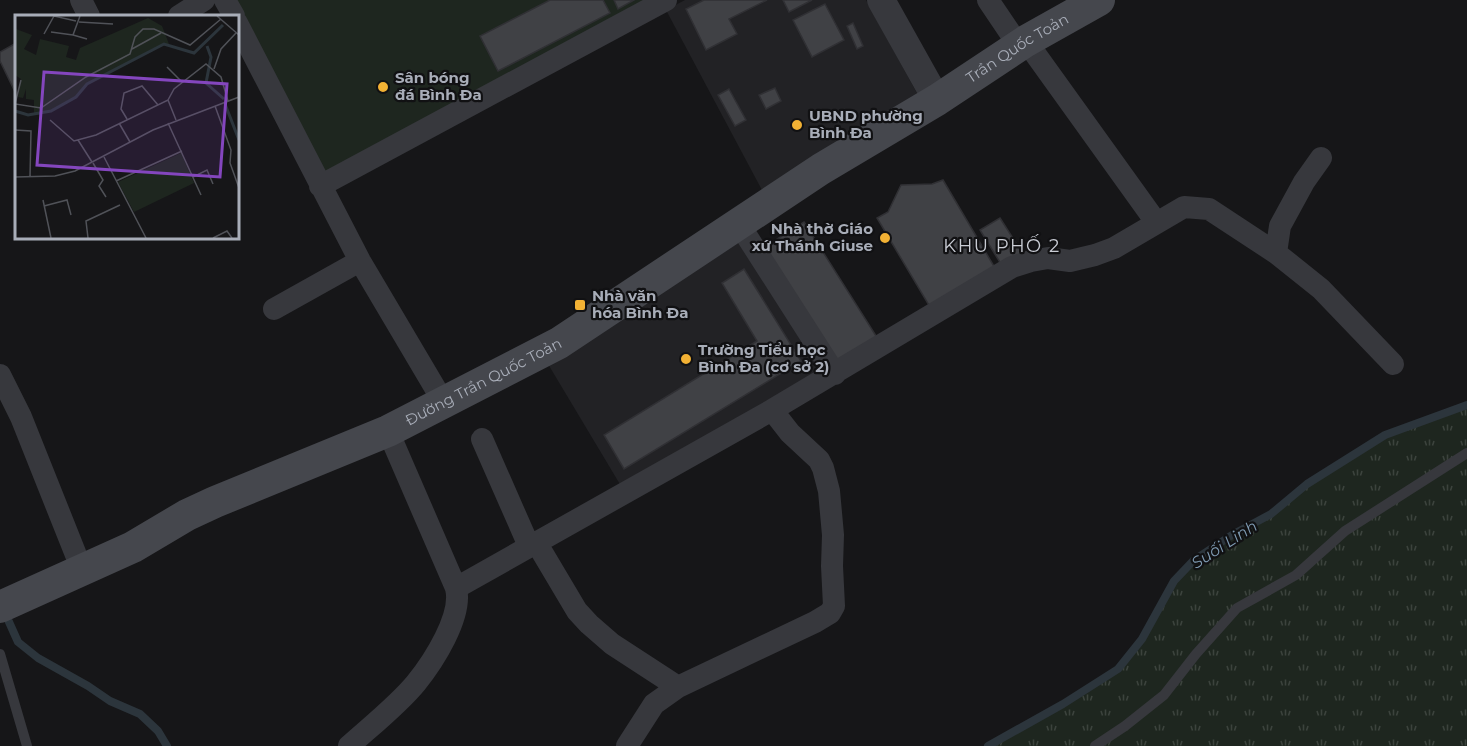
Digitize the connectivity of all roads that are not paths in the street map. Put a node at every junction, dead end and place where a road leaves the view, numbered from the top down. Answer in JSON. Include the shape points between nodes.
{"nodes":[{"id":1,"x":81,"y":0,"type":"edge"},
{"id":2,"x":204,"y":0,"type":"edge"},
{"id":3,"x":225,"y":0,"type":"edge"},
{"id":4,"x":666,"y":0,"type":"edge"},
{"id":5,"x":881,"y":0,"type":"edge"},
{"id":6,"x":988,"y":0,"type":"edge"},
{"id":7,"x":1100,"y":0,"type":"edge"},
{"id":8,"x":88,"y":15,"type":"edge"},
{"id":9,"x":181,"y":15,"type":"edge"},
{"id":10,"x":233,"y":15,"type":"edge"},
{"id":11,"x":238,"y":25,"type":"edge"},
{"id":12,"x":1023,"y":44,"type":"junction"},
{"id":13,"x":937,"y":100,"type":"junction"},
{"id":14,"x":1321,"y":159,"type":"dead end"},
{"id":15,"x":320,"y":186,"type":"junction"},
{"id":16,"x":1156,"y":222,"type":"junction"},
{"id":17,"x":739,"y":224,"type":"junction"},
{"id":18,"x":1276,"y":253,"type":"junction"},
{"id":19,"x":360,"y":261,"type":"junction"},
{"id":20,"x":274,"y":309,"type":"dead end"},
{"id":21,"x":1393,"y":364,"type":"dead end"},
{"id":22,"x":835,"y":374,"type":"junction"},
{"id":23,"x":0,"y":375,"type":"edge"},
{"id":24,"x":444,"y":403,"type":"junction"},
{"id":25,"x":772,"y":410,"type":"junction"},
{"id":26,"x":388,"y":431,"type":"junction"},
{"id":27,"x":482,"y":439,"type":"dead end"},
{"id":28,"x":1467,"y":453,"type":"edge"},
{"id":29,"x":532,"y":544,"type":"junction"},
{"id":30,"x":82,"y":570,"type":"junction"},
{"id":31,"x":456,"y":588,"type":"junction"},
{"id":32,"x":9,"y":603,"type":"edge"},
{"id":33,"x":0,"y":654,"type":"edge"},
{"id":34,"x":678,"y":687,"type":"junction"},
{"id":35,"x":358,"y":743,"type":"edge"},
{"id":36,"x":27,"y":746,"type":"edge"},
{"id":37,"x":627,"y":746,"type":"edge"},
{"id":38,"x":1095,"y":746,"type":"edge"}],
"edges":[{"from":1,"to":8,"type":"street"},
{"from":2,"to":9,"type":"street"},
{"from":3,"to":10,"type":"street"},
{"from":4,"to":15,"type":"street"},
{"from":5,"to":13,"type":"street"},
{"from":6,"to":12,"type":"street"},
{"from":7,"to":12,"type":"main road","name":"Trần Quốc Toản"},
{"from":11,"to":15,"type":"street"},
{"from":12,"to":13,"type":"main road","name":"Trần Quốc Toản"},
{"from":12,"to":16,"type":"street"},
{"from":13,"to":17,"type":"main road","name":"Đường Trần Quốc Toản","via":[[821,169]]},
{"from":14,"to":18,"type":"street","via":[[1281,226]]},
{"from":15,"to":19,"type":"street"},
{"from":16,"to":18,"type":"street","via":[[1184,207],[1209,209]]},
{"from":16,"to":22,"type":"street","via":[[1095,255],[1070,261],[1048,258],[1012,267]]},
{"from":17,"to":22,"type":"street"},
{"from":17,"to":24,"type":"main road","name":"Đường Trần Quốc Toản","via":[[559,343]]},
{"from":18,"to":21,"type":"street","via":[[1321,289]]},
{"from":19,"to":20,"type":"street"},
{"from":19,"to":24,"type":"street"},
{"from":22,"to":25,"type":"street"},
{"from":23,"to":30,"type":"street","via":[[21,417]]},
{"from":24,"to":26,"type":"main road","name":"Đường Trần Quốc Toản"},
{"from":25,"to":29,"type":"street"},
{"from":25,"to":34,"type":"street","via":[[824,468],[832,514],[834,606],[815,622]]},
{"from":26,"to":30,"type":"main road","name":"Đường Trần Quốc Toản","via":[[215,502]]},
{"from":26,"to":31,"type":"street"},
{"from":27,"to":29,"type":"street"},
{"from":28,"to":38,"type":"lane","via":[[1345,531],[1296,575],[1237,608],[1164,695]]},
{"from":29,"to":31,"type":"street"},
{"from":29,"to":34,"type":"street","via":[[589,624],[612,644]]},
{"from":30,"to":32,"type":"main road","name":"Đường Trần Quốc Toản"},
{"from":31,"to":35,"type":"street","via":[[458,604],[442,644],[416,684]]},
{"from":33,"to":36,"type":"lane"},
{"from":34,"to":37,"type":"street","via":[[654,704]]}]}
